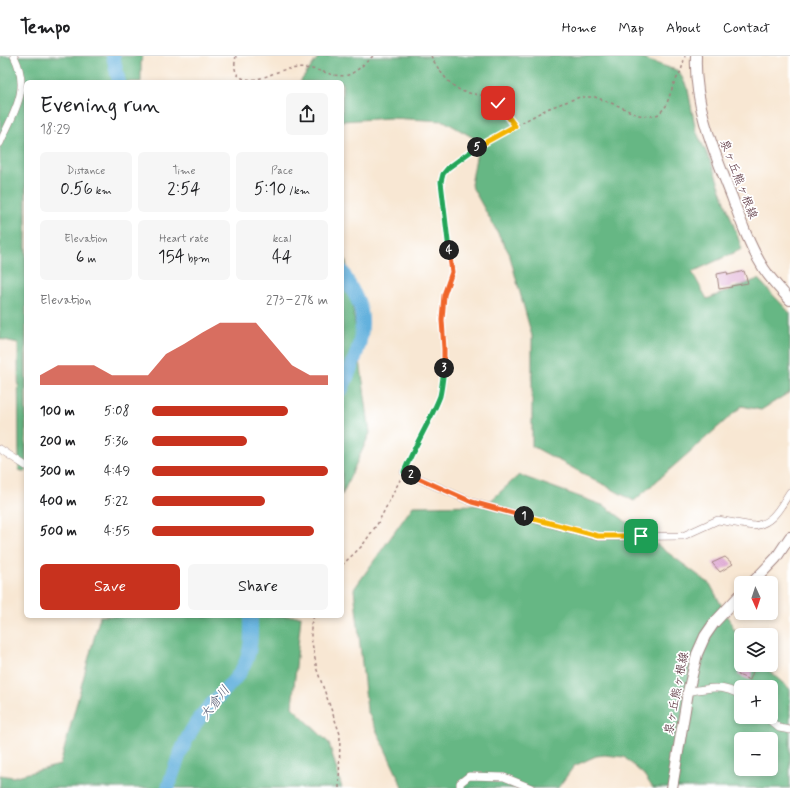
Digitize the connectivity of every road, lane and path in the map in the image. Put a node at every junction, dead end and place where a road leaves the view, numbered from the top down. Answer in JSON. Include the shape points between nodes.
{"nodes":[{"id":1,"x":14,"y":56,"type":"edge"},
{"id":2,"x":236,"y":56,"type":"edge"},
{"id":3,"x":373,"y":56,"type":"edge"},
{"id":4,"x":431,"y":56,"type":"edge"},
{"id":5,"x":685,"y":56,"type":"edge"},
{"id":6,"x":696,"y":56,"type":"edge"},
{"id":7,"x":515,"y":126,"type":"junction"},
{"id":8,"x":0,"y":142,"type":"edge"},
{"id":9,"x":790,"y":300,"type":"edge"},
{"id":10,"x":0,"y":449,"type":"edge"},
{"id":11,"x":24,"y":465,"type":"edge"},
{"id":12,"x":404,"y":472,"type":"junction"},
{"id":13,"x":790,"y":492,"type":"edge"},
{"id":14,"x":790,"y":537,"type":"edge"},
{"id":15,"x":344,"y":563,"type":"edge"},
{"id":16,"x":759,"y":576,"type":"edge"},
{"id":17,"x":734,"y":601,"type":"edge"},
{"id":18,"x":313,"y":618,"type":"edge"},
{"id":19,"x":734,"y":691,"type":"edge"},
{"id":20,"x":688,"y":692,"type":"junction"},
{"id":21,"x":774,"y":724,"type":"edge"},
{"id":22,"x":790,"y":730,"type":"edge"},
{"id":23,"x":339,"y":788,"type":"edge"},
{"id":24,"x":460,"y":788,"type":"edge"},
{"id":25,"x":531,"y":788,"type":"edge"},
{"id":26,"x":672,"y":788,"type":"edge"}],
"edges":[{"from":1,"to":8,"type":"street","via":[[21,76],[21,94]]},
{"from":2,"to":3,"type":"path","via":[[234,66],[237,73],[245,79],[261,78],[287,69],[312,69],[345,76]]},
{"from":4,"to":7,"type":"path","via":[[441,73],[455,86],[462,91],[492,98]]},
{"from":5,"to":7,"type":"path","via":[[666,106],[659,114],[637,115],[596,97],[580,97],[547,109]]},
{"from":6,"to":9,"type":"main road","name":"泉ヶ丘熊ヶ根線","via":[[697,91],[702,116],[746,235],[765,270]]},
{"from":7,"to":12,"type":"path","via":[[473,149],[443,174],[441,182],[452,272],[444,295],[444,369],[440,394]]},
{"from":10,"to":11,"type":"street"},
{"from":12,"to":13,"type":"street","via":[[472,502],[598,536],[683,536],[718,520],[759,526],[774,516]]},
{"from":12,"to":15,"type":"path","via":[[378,523],[362,546]]},
{"from":14,"to":16,"type":"main road","via":[[776,558]]},
{"from":17,"to":20,"type":"main road","name":"泉ヶ丘熊ヶ根線","via":[[705,636],[697,654]]},
{"from":18,"to":23,"type":"path","via":[[311,637],[317,670],[340,734]]},
{"from":19,"to":20,"type":"street","via":[[704,688]]},
{"from":20,"to":26,"type":"main road","name":"泉ヶ丘熊ヶ根線"},
{"from":21,"to":22,"type":"street","via":[[779,728]]},
{"from":24,"to":25,"type":"street","via":[[460,783],[469,776],[504,777]]}]}
